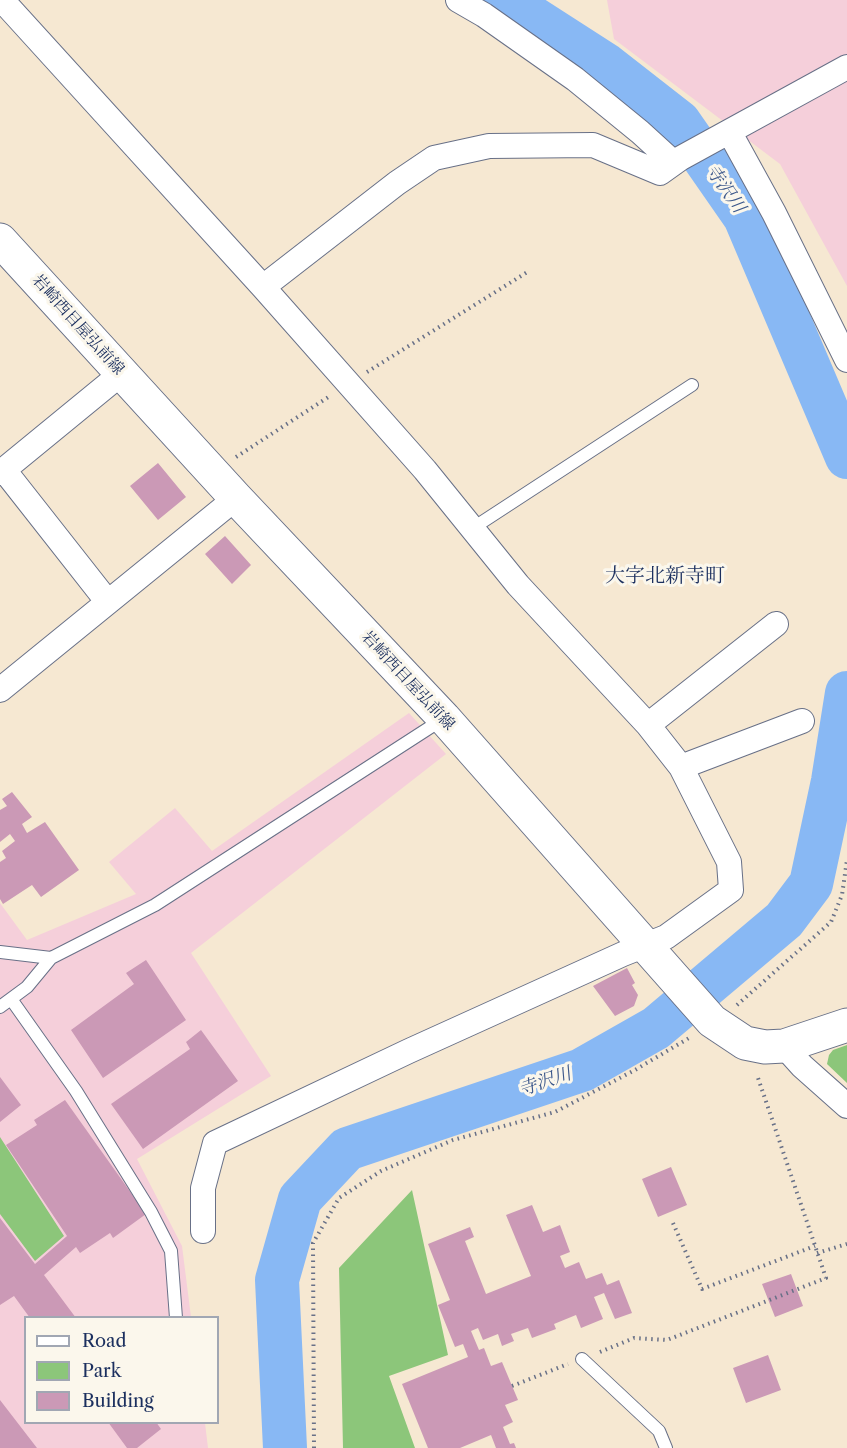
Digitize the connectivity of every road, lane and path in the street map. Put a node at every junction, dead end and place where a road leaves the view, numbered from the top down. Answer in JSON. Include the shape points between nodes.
{"nodes":[{"id":1,"x":458,"y":0,"type":"edge"},
{"id":2,"x":5,"y":11,"type":"edge"},
{"id":3,"x":847,"y":67,"type":"edge"},
{"id":4,"x":721,"y":138,"type":"junction"},
{"id":5,"x":677,"y":161,"type":"junction"},
{"id":6,"x":0,"y":240,"type":"edge"},
{"id":7,"x":529,"y":271,"type":"dead end"},
{"id":8,"x":263,"y":287,"type":"junction"},
{"id":9,"x":847,"y":360,"type":"edge"},
{"id":10,"x":122,"y":373,"type":"junction"},
{"id":11,"x":349,"y":384,"type":"junction"},
{"id":12,"x":692,"y":386,"type":"dead end"},
{"id":13,"x":227,"y":463,"type":"dead end"},
{"id":14,"x":2,"y":472,"type":"edge"},
{"id":15,"x":236,"y":498,"type":"junction"},
{"id":16,"x":473,"y":528,"type":"junction"},
{"id":17,"x":107,"y":602,"type":"junction"},
{"id":18,"x":776,"y":624,"type":"dead end"},
{"id":19,"x":1,"y":687,"type":"edge"},
{"id":20,"x":444,"y":718,"type":"junction"},
{"id":21,"x":802,"y":721,"type":"dead end"},
{"id":22,"x":648,"y":725,"type":"junction"},
{"id":23,"x":681,"y":767,"type":"junction"},
{"id":24,"x":847,"y":860,"type":"edge"},
{"id":25,"x":648,"y":949,"type":"junction"},
{"id":26,"x":0,"y":952,"type":"edge"},
{"id":27,"x":51,"y":958,"type":"junction"},
{"id":28,"x":11,"y":999,"type":"junction"},
{"id":29,"x":0,"y":1008,"type":"edge"},
{"id":30,"x":710,"y":1018,"type":"junction"},
{"id":31,"x":847,"y":1025,"type":"edge"},
{"id":32,"x":745,"y":1043,"type":"junction"},
{"id":33,"x":784,"y":1046,"type":"junction"},
{"id":34,"x":847,"y":1106,"type":"edge"},
{"id":35,"x":673,"y":1223,"type":"dead end"},
{"id":36,"x":203,"y":1231,"type":"dead end"},
{"id":37,"x":847,"y":1244,"type":"edge"},
{"id":38,"x":815,"y":1246,"type":"junction"},
{"id":39,"x":818,"y":1254,"type":"junction"},
{"id":40,"x":176,"y":1316,"type":"edge"},
{"id":41,"x":582,"y":1359,"type":"junction"},
{"id":42,"x":512,"y":1386,"type":"dead end"},
{"id":43,"x":314,"y":1448,"type":"edge"},
{"id":44,"x":666,"y":1448,"type":"edge"}],
"edges":[{"from":1,"to":5,"type":"street","via":[[575,79]]},
{"from":2,"to":8,"type":"street"},
{"from":3,"to":4,"type":"street"},
{"from":4,"to":5,"type":"street"},
{"from":4,"to":9,"type":"street","via":[[774,213]]},
{"from":5,"to":8,"type":"street","via":[[660,173],[593,145],[489,146],[434,158]]},
{"from":6,"to":10,"type":"main road","name":"岩崎西目屋弘前線"},
{"from":7,"to":11,"type":"path"},
{"from":8,"to":11,"type":"street"},
{"from":10,"to":14,"type":"street"},
{"from":10,"to":15,"type":"main road","name":"岩崎西目屋弘前線"},
{"from":11,"to":13,"type":"path"},
{"from":11,"to":16,"type":"street"},
{"from":12,"to":16,"type":"lane"},
{"from":14,"to":17,"type":"street"},
{"from":15,"to":17,"type":"street"},
{"from":15,"to":20,"type":"main road","name":"岩崎西目屋弘前線"},
{"from":16,"to":22,"type":"street","via":[[518,585]]},
{"from":17,"to":19,"type":"street"},
{"from":18,"to":22,"type":"street"},
{"from":20,"to":25,"type":"main road","name":"岩崎西目屋弘前線"},
{"from":20,"to":27,"type":"lane","via":[[155,905]]},
{"from":21,"to":23,"type":"street"},
{"from":22,"to":23,"type":"street"},
{"from":23,"to":25,"type":"street","via":[[729,862],[731,890]]},
{"from":24,"to":30,"type":"path","via":[[842,895],[831,922],[729,1012]]},
{"from":25,"to":30,"type":"main road","name":"岩崎西目屋弘前線"},
{"from":25,"to":36,"type":"street","via":[[409,1051],[215,1143],[203,1188]]},
{"from":26,"to":27,"type":"lane"},
{"from":27,"to":28,"type":"lane","via":[[27,987]]},
{"from":28,"to":29,"type":"lane"},
{"from":28,"to":40,"type":"lane","via":[[76,1091],[151,1212],[171,1251]]},
{"from":30,"to":32,"type":"main road","name":"岩崎西目屋弘前線"},
{"from":30,"to":43,"type":"path","via":[[698,1033],[555,1112],[453,1140],[381,1171],[339,1198],[314,1243]]},
{"from":31,"to":33,"type":"main road","name":"岩崎西目屋弘前線"},
{"from":32,"to":33,"type":"main road","name":"岩崎西目屋弘前線"},
{"from":32,"to":38,"type":"path"},
{"from":33,"to":34,"type":"street"},
{"from":35,"to":38,"type":"path","via":[[702,1289]]},
{"from":37,"to":39,"type":"path"},
{"from":38,"to":39,"type":"path"},
{"from":39,"to":41,"type":"path","via":[[825,1278],[667,1340],[633,1338]]},
{"from":41,"to":42,"type":"path"},
{"from":41,"to":44,"type":"lane","via":[[659,1431]]}]}
